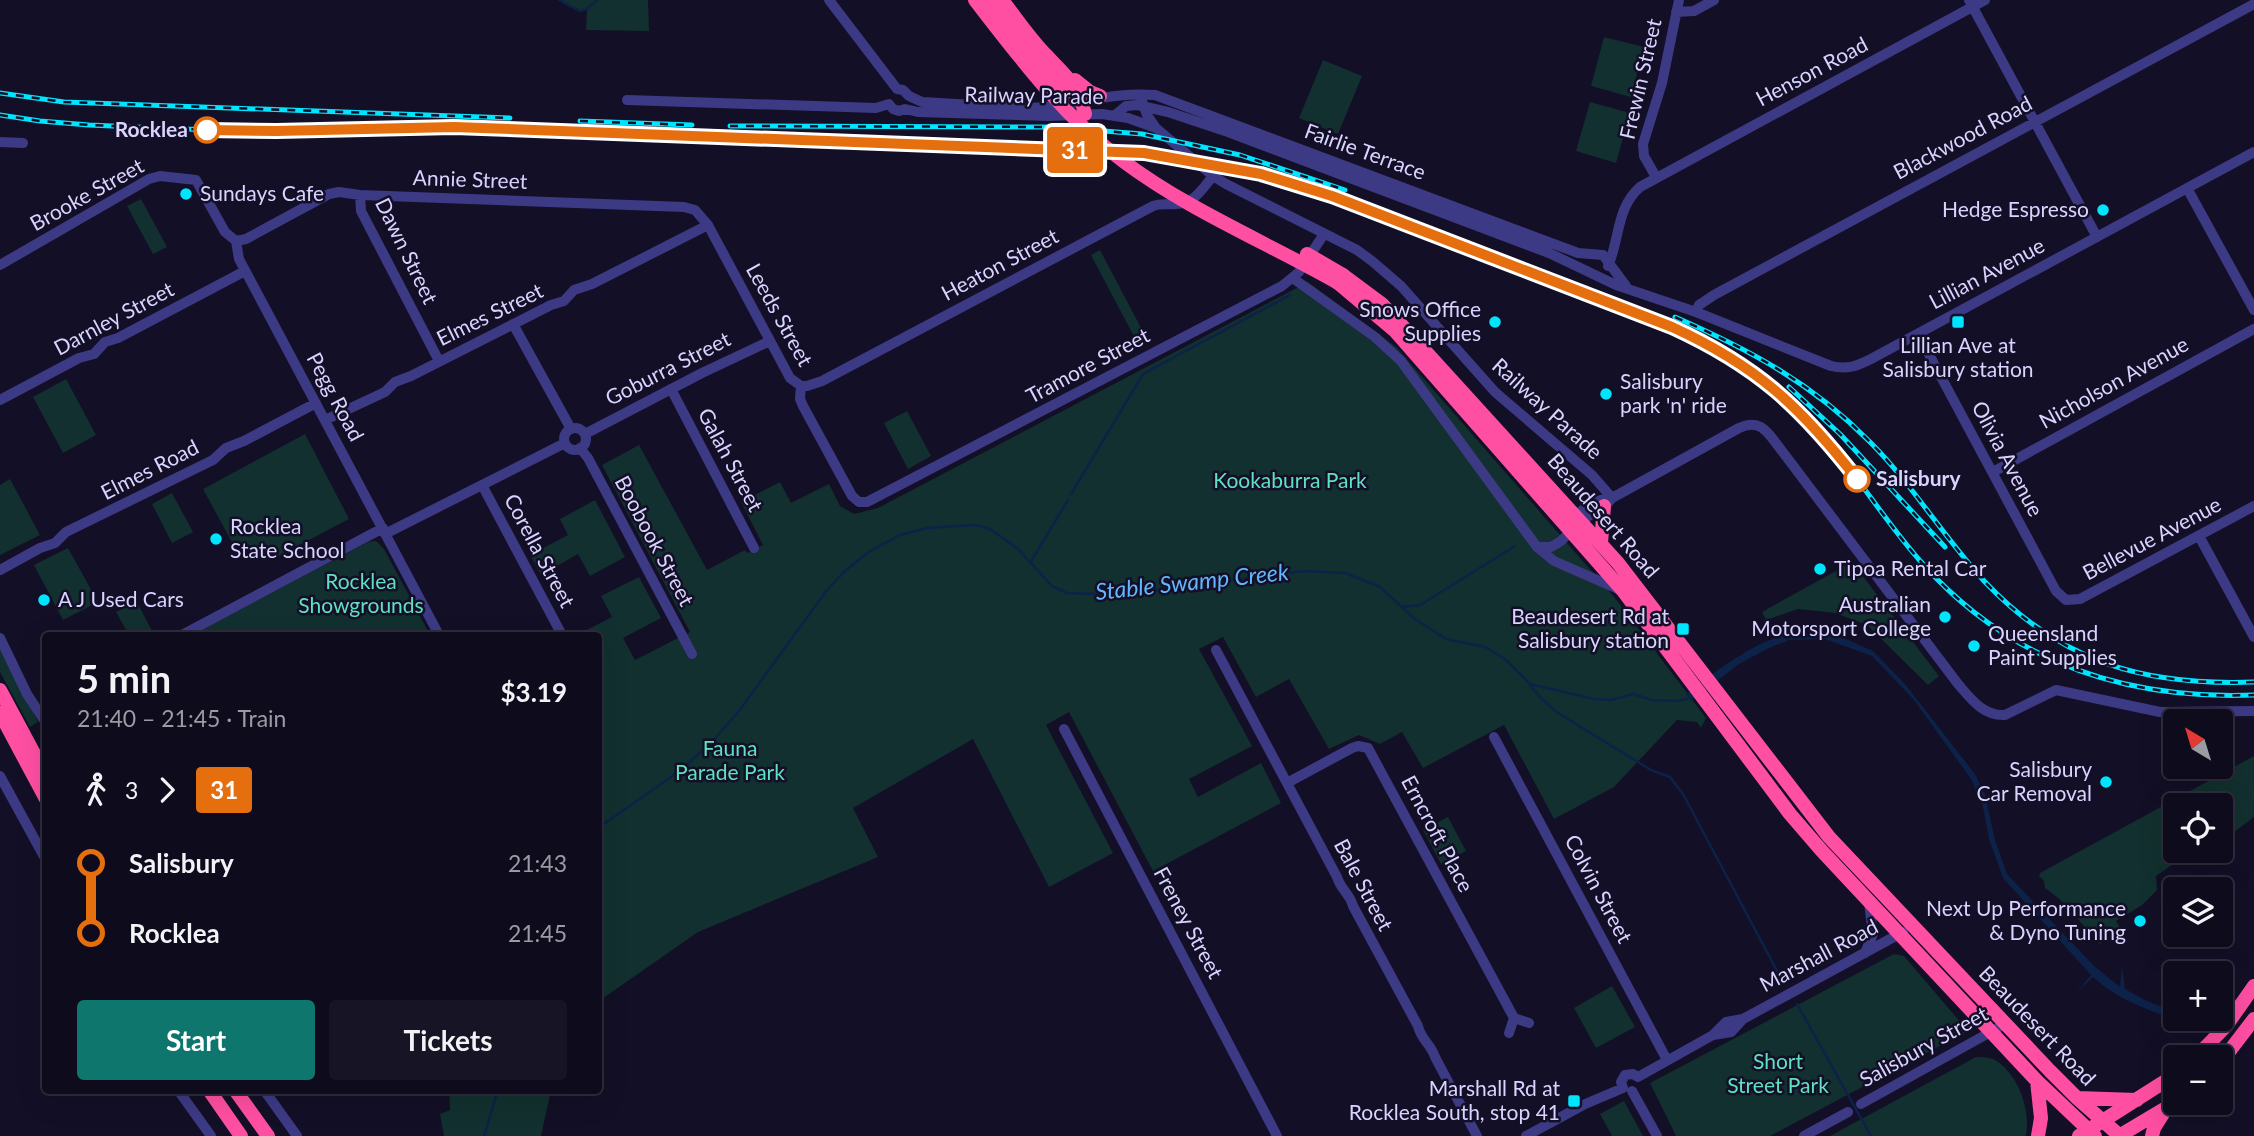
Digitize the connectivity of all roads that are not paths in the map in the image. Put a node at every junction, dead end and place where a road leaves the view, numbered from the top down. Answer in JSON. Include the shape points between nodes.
{"nodes":[{"id":1,"x":829,"y":0,"type":"edge"},
{"id":2,"x":975,"y":0,"type":"edge"},
{"id":3,"x":988,"y":0,"type":"edge"},
{"id":4,"x":1002,"y":0,"type":"edge"},
{"id":5,"x":1679,"y":0,"type":"edge"},
{"id":6,"x":1714,"y":0,"type":"edge"},
{"id":7,"x":1985,"y":0,"type":"edge"},
{"id":8,"x":1971,"y":3,"type":"edge"},
{"id":9,"x":2254,"y":4,"type":"edge"},
{"id":10,"x":1676,"y":12,"type":"junction"},
{"id":11,"x":1019,"y":21,"type":"junction"},
{"id":12,"x":1068,"y":76,"type":"junction"},
{"id":13,"x":897,"y":89,"type":"junction"},
{"id":14,"x":1139,"y":94,"type":"junction"},
{"id":15,"x":909,"y":96,"type":"junction"},
{"id":16,"x":1100,"y":96,"type":"junction"},
{"id":17,"x":627,"y":100,"type":"dead end"},
{"id":18,"x":888,"y":104,"type":"junction"},
{"id":19,"x":1080,"y":105,"type":"junction"},
{"id":20,"x":1143,"y":106,"type":"junction"},
{"id":21,"x":905,"y":109,"type":"junction"},
{"id":22,"x":1114,"y":116,"type":"junction"},
{"id":23,"x":2035,"y":121,"type":"junction"},
{"id":24,"x":1156,"y":128,"type":"junction"},
{"id":25,"x":0,"y":142,"type":"edge"},
{"id":26,"x":23,"y":143,"type":"dead end"},
{"id":27,"x":2254,"y":152,"type":"edge"},
{"id":28,"x":1213,"y":176,"type":"junction"},
{"id":29,"x":1656,"y":177,"type":"junction"},
{"id":30,"x":196,"y":180,"type":"joint"},
{"id":31,"x":2187,"y":188,"type":"junction"},
{"id":32,"x":360,"y":195,"type":"junction"},
{"id":33,"x":708,"y":225,"type":"junction"},
{"id":34,"x":1617,"y":232,"type":"junction"},
{"id":35,"x":1324,"y":234,"type":"junction"},
{"id":36,"x":2097,"y":237,"type":"junction"},
{"id":37,"x":236,"y":241,"type":"junction"},
{"id":38,"x":1598,"y":253,"type":"junction"},
{"id":39,"x":1610,"y":263,"type":"junction"},
{"id":40,"x":0,"y":265,"type":"edge"},
{"id":41,"x":245,"y":271,"type":"junction"},
{"id":42,"x":1598,"y":275,"type":"junction"},
{"id":43,"x":1294,"y":279,"type":"junction"},
{"id":44,"x":1340,"y":279,"type":"junction"},
{"id":45,"x":1626,"y":286,"type":"junction"},
{"id":46,"x":2254,"y":310,"type":"edge"},
{"id":47,"x":1696,"y":312,"type":"junction"},
{"id":48,"x":513,"y":324,"type":"junction"},
{"id":49,"x":2254,"y":329,"type":"edge"},
{"id":50,"x":1918,"y":334,"type":"junction"},
{"id":51,"x":770,"y":341,"type":"junction"},
{"id":52,"x":439,"y":361,"type":"junction"},
{"id":53,"x":1849,"y":368,"type":"joint"},
{"id":54,"x":801,"y":386,"type":"junction"},
{"id":55,"x":671,"y":389,"type":"junction"},
{"id":56,"x":0,"y":400,"type":"edge"},
{"id":57,"x":316,"y":402,"type":"junction"},
{"id":58,"x":325,"y":420,"type":"junction"},
{"id":59,"x":570,"y":429,"type":"junction"},
{"id":60,"x":585,"y":434,"type":"junction"},
{"id":61,"x":565,"y":443,"type":"junction"},
{"id":62,"x":580,"y":448,"type":"junction"},
{"id":63,"x":1993,"y":472,"type":"junction"},
{"id":64,"x":482,"y":485,"type":"junction"},
{"id":65,"x":852,"y":496,"type":"joint"},
{"id":66,"x":1608,"y":502,"type":"junction"},
{"id":67,"x":2254,"y":506,"type":"edge"},
{"id":68,"x":1579,"y":518,"type":"junction"},
{"id":69,"x":1568,"y":529,"type":"junction"},
{"id":70,"x":384,"y":531,"type":"junction"},
{"id":71,"x":2199,"y":536,"type":"junction"},
{"id":72,"x":1601,"y":543,"type":"junction"},
{"id":73,"x":1537,"y":547,"type":"junction"},
{"id":74,"x":754,"y":548,"type":"dead end"},
{"id":75,"x":1,"y":569,"type":"edge"},
{"id":76,"x":1624,"y":592,"type":"junction"},
{"id":77,"x":2066,"y":600,"type":"joint"},
{"id":78,"x":188,"y":632,"type":"edge"},
{"id":79,"x":437,"y":632,"type":"edge"},
{"id":80,"x":560,"y":632,"type":"edge"},
{"id":81,"x":2254,"y":637,"type":"edge"},
{"id":82,"x":0,"y":638,"type":"edge"},
{"id":83,"x":1216,"y":650,"type":"dead end"},
{"id":84,"x":692,"y":654,"type":"dead end"},
{"id":85,"x":1693,"y":670,"type":"junction"},
{"id":86,"x":0,"y":690,"type":"edge"},
{"id":87,"x":1717,"y":703,"type":"junction"},
{"id":88,"x":42,"y":709,"type":"edge"},
{"id":89,"x":2254,"y":711,"type":"edge"},
{"id":90,"x":0,"y":713,"type":"edge"},
{"id":91,"x":1064,"y":729,"type":"dead end"},
{"id":92,"x":1494,"y":737,"type":"dead end"},
{"id":93,"x":42,"y":769,"type":"edge"},
{"id":94,"x":0,"y":776,"type":"edge"},
{"id":95,"x":1287,"y":783,"type":"junction"},
{"id":96,"x":42,"y":792,"type":"edge"},
{"id":97,"x":42,"y":853,"type":"edge"},
{"id":98,"x":1868,"y":900,"type":"junction"},
{"id":99,"x":1913,"y":926,"type":"junction"},
{"id":100,"x":1899,"y":934,"type":"junction"},
{"id":101,"x":1864,"y":953,"type":"junction"},
{"id":102,"x":2254,"y":986,"type":"edge"},
{"id":103,"x":1514,"y":1018,"type":"junction"},
{"id":104,"x":2254,"y":1019,"type":"edge"},
{"id":105,"x":1529,"y":1023,"type":"dead end"},
{"id":106,"x":2005,"y":1024,"type":"junction"},
{"id":107,"x":1991,"y":1032,"type":"junction"},
{"id":108,"x":1509,"y":1033,"type":"dead end"},
{"id":109,"x":2208,"y":1045,"type":"edge"},
{"id":110,"x":2233,"y":1046,"type":"edge"},
{"id":111,"x":1667,"y":1060,"type":"junction"},
{"id":112,"x":1638,"y":1077,"type":"junction"},
{"id":113,"x":2037,"y":1081,"type":"junction"},
{"id":114,"x":2163,"y":1083,"type":"edge"},
{"id":115,"x":1628,"y":1090,"type":"junction"},
{"id":116,"x":181,"y":1094,"type":"edge"},
{"id":117,"x":212,"y":1094,"type":"edge"},
{"id":118,"x":238,"y":1094,"type":"edge"},
{"id":119,"x":267,"y":1094,"type":"edge"},
{"id":120,"x":2077,"y":1098,"type":"junction"},
{"id":121,"x":2138,"y":1100,"type":"junction"},
{"id":122,"x":1861,"y":1104,"type":"dead end"},
{"id":123,"x":2163,"y":1110,"type":"edge"},
{"id":124,"x":1848,"y":1112,"type":"dead end"},
{"id":125,"x":2163,"y":1115,"type":"edge"},
{"id":126,"x":2103,"y":1121,"type":"junction"},
{"id":127,"x":2087,"y":1134,"type":"edge"},
{"id":128,"x":211,"y":1136,"type":"edge"},
{"id":129,"x":240,"y":1136,"type":"edge"},
{"id":130,"x":268,"y":1136,"type":"edge"},
{"id":131,"x":297,"y":1136,"type":"edge"},
{"id":132,"x":1277,"y":1136,"type":"edge"},
{"id":133,"x":1477,"y":1136,"type":"edge"},
{"id":134,"x":1526,"y":1136,"type":"edge"},
{"id":135,"x":1657,"y":1136,"type":"edge"},
{"id":136,"x":1804,"y":1136,"type":"edge"},
{"id":137,"x":2038,"y":1136,"type":"edge"},
{"id":138,"x":2120,"y":1136,"type":"edge"},
{"id":139,"x":2152,"y":1136,"type":"edge"}],
"edges":[{"from":1,"to":13,"type":"street"},
{"from":2,"to":44,"type":"highway","name":"Beaudesert Road","bridge":true,"via":[[1035,77],[1123,161],[1182,199]]},
{"from":3,"to":44,"type":"highway","name":"Beaudesert Road","bridge":true,"via":[[1067,99],[1130,155]]},
{"from":4,"to":11,"type":"highway"},
{"from":5,"to":10,"type":"street","name":"Frewin Street"},
{"from":6,"to":10,"type":"street","via":[[1694,11]]},
{"from":7,"to":8,"type":"street","name":"Henson Road"},
{"from":8,"to":23,"type":"street"},
{"from":8,"to":29,"type":"street","name":"Henson Road"},
{"from":9,"to":23,"type":"street","name":"Blackwood Road"},
{"from":10,"to":29,"type":"street","name":"Frewin Street","via":[[1662,83],[1643,144]]},
{"from":11,"to":12,"type":"highway"},
{"from":11,"to":19,"type":"highway","via":[[1018,29]]},
{"from":12,"to":16,"type":"highway"},
{"from":12,"to":19,"type":"highway"},
{"from":13,"to":15,"type":"street"},
{"from":13,"to":18,"type":"street","via":[[889,94]]},
{"from":14,"to":16,"type":"street","name":"Fairlie Terrace"},
{"from":14,"to":20,"type":"street"},
{"from":14,"to":38,"type":"street","name":"Fairlie Terrace","via":[[1155,95],[1578,253]]},
{"from":15,"to":19,"type":"street","name":"Railway Parade","via":[[922,102],[1026,108]]},
{"from":15,"to":21,"type":"street"},
{"from":16,"to":19,"type":"street","name":"Fairlie Terrace"},
{"from":17,"to":18,"type":"street","via":[[876,108]]},
{"from":18,"to":21,"type":"street","via":[[895,111]]},
{"from":19,"to":21,"type":"street","name":"Railway Parade","via":[[1048,116]]},
{"from":19,"to":22,"type":"street","name":"Railway Parade"},
{"from":20,"to":22,"type":"street","via":[[1126,106]]},
{"from":20,"to":24,"type":"street"},
{"from":20,"to":42,"type":"street","name":"Fairlie Terrace","via":[[1253,141]]},
{"from":22,"to":24,"type":"street","name":"Railway Parade"},
{"from":23,"to":36,"type":"street"},
{"from":23,"to":47,"type":"street","name":"Blackwood Road","via":[[1714,295]]},
{"from":24,"to":28,"type":"street","name":"Railway Parade"},
{"from":25,"to":26,"type":"street"},
{"from":27,"to":31,"type":"street","name":"Lillian Avenue"},
{"from":28,"to":35,"type":"street","name":"Railway Parade"},
{"from":28,"to":54,"type":"street","name":"Heaton Street","via":[[1189,201],[1153,206],[822,381]]},
{"from":29,"to":34,"type":"street","via":[[1632,194]]},
{"from":30,"to":37,"type":"street","name":"Pegg Road","via":[[225,232]]},
{"from":30,"to":40,"type":"street","name":"Brooke Street","via":[[154,177]]},
{"from":31,"to":36,"type":"street","name":"Lillian Avenue"},
{"from":31,"to":46,"type":"street"},
{"from":32,"to":33,"type":"street","name":"Annie Street","via":[[684,208],[695,210]]},
{"from":32,"to":37,"type":"street","name":"Annie Street","via":[[334,192]]},
{"from":32,"to":52,"type":"street","name":"Dawn Street","via":[[361,211]]},
{"from":33,"to":48,"type":"street","name":"Elmes Street"},
{"from":33,"to":51,"type":"street","name":"Leeds Street"},
{"from":34,"to":38,"type":"street"},
{"from":34,"to":39,"type":"street"},
{"from":35,"to":43,"type":"street","name":"Tramore Street"},
{"from":35,"to":66,"type":"street","name":"Railway Parade","via":[[1387,272],[1494,393],[1592,475]]},
{"from":36,"to":50,"type":"street","name":"Lillian Avenue"},
{"from":37,"to":41,"type":"street","name":"Pegg Road"},
{"from":38,"to":39,"type":"street"},
{"from":39,"to":42,"type":"street"},
{"from":39,"to":45,"type":"street"},
{"from":41,"to":56,"type":"street","name":"Darnley Street"},
{"from":41,"to":57,"type":"street","name":"Pegg Road"},
{"from":42,"to":45,"type":"street","name":"Fairlie Terrace"},
{"from":43,"to":65,"type":"street","name":"Tramore Street","via":[[875,500],[859,502]]},
{"from":43,"to":73,"type":"street","name":"Beaudesert Road","via":[[1359,324],[1401,361]]},
{"from":44,"to":68,"type":"highway","name":"Beaudesert Road","via":[[1382,304]]},
{"from":44,"to":69,"type":"highway","name":"Beaudesert Road","via":[[1395,331]]},
{"from":45,"to":47,"type":"street","name":"Fairlie Terrace"},
{"from":47,"to":53,"type":"street","name":"Fairlie Terrace","via":[[1831,366]]},
{"from":48,"to":52,"type":"street","name":"Elmes Street"},
{"from":48,"to":59,"type":"street"},
{"from":49,"to":63,"type":"street","name":"Nicholson Avenue"},
{"from":50,"to":53,"type":"street","name":"Lillian Avenue"},
{"from":50,"to":63,"type":"street","name":"Olivia Avenue"},
{"from":51,"to":54,"type":"street","name":"Leeds Street","via":[[790,378]]},
{"from":51,"to":55,"type":"street","name":"Goburra Street"},
{"from":52,"to":58,"type":"street","name":"Elmes Street"},
{"from":54,"to":65,"type":"street","name":"Leeds Street","via":[[803,406]]},
{"from":55,"to":60,"type":"street","name":"Goburra Street"},
{"from":55,"to":74,"type":"street","name":"Galah Street"},
{"from":57,"to":58,"type":"street","name":"Pegg Road"},
{"from":57,"to":75,"type":"street","name":"Elmes Road"},
{"from":58,"to":70,"type":"street","name":"Pegg Road"},
{"from":59,"to":60,"type":"street"},
{"from":59,"to":61,"type":"street"},
{"from":60,"to":62,"type":"street"},
{"from":61,"to":62,"type":"street"},
{"from":61,"to":64,"type":"street"},
{"from":62,"to":84,"type":"street","name":"Boobook Street"},
{"from":63,"to":77,"type":"street","name":"Olivia Avenue","via":[[2056,591]]},
{"from":64,"to":70,"type":"street"},
{"from":64,"to":80,"type":"street","name":"Corella Street"},
{"from":66,"to":68,"type":"street"},
{"from":66,"to":72,"type":"highway"},
{"from":66,"to":89,"type":"street","via":[[1740,428],[1757,424],[1958,684],[1985,711],[2005,715],[2056,690],[2160,712]]},
{"from":67,"to":71,"type":"street","name":"Bellevue Avenue"},
{"from":68,"to":69,"type":"street"},
{"from":68,"to":72,"type":"highway","name":"Beaudesert Road"},
{"from":69,"to":73,"type":"street","name":"Beaudesert Road","via":[[1551,547]]},
{"from":69,"to":76,"type":"highway","name":"Beaudesert Road"},
{"from":70,"to":78,"type":"street"},
{"from":70,"to":79,"type":"street","name":"Pegg Road"},
{"from":71,"to":77,"type":"street","name":"Bellevue Avenue","via":[[2080,599]]},
{"from":71,"to":81,"type":"street"},
{"from":72,"to":85,"type":"highway","name":"Beaudesert Road"},
{"from":73,"to":76,"type":"street","name":"Beaudesert Road","via":[[1554,561]]},
{"from":76,"to":85,"type":"highway","name":"Beaudesert Road"},
{"from":82,"to":88,"type":"street","via":[[23,687]]},
{"from":83,"to":95,"type":"street","name":"Bale Street"},
{"from":85,"to":87,"type":"highway","name":"Beaudesert Road"},
{"from":86,"to":93,"type":"highway"},
{"from":87,"to":98,"type":"highway","name":"Beaudesert Road","via":[[1790,814]]},
{"from":87,"to":99,"type":"highway","name":"Beaudesert Road","via":[[1829,837]]},
{"from":90,"to":96,"type":"highway"},
{"from":91,"to":132,"type":"street","name":"Freney Street"},
{"from":92,"to":111,"type":"street","name":"Colvin Street"},
{"from":94,"to":97,"type":"street"},
{"from":95,"to":103,"type":"street","name":"Erncroft Place","via":[[1352,748],[1368,748]]},
{"from":95,"to":133,"type":"street","name":"Bale Street"},
{"from":98,"to":100,"type":"highway","name":"Beaudesert Road"},
{"from":98,"to":101,"type":"street","via":[[1873,934]]},
{"from":99,"to":100,"type":"street","name":"Marshall Road"},
{"from":99,"to":106,"type":"highway","name":"Beaudesert Road"},
{"from":100,"to":101,"type":"street","name":"Marshall Road"},
{"from":100,"to":107,"type":"highway","name":"Beaudesert Road"},
{"from":101,"to":111,"type":"street","name":"Marshall Road","via":[[1743,1019],[1731,1032],[1713,1035]]},
{"from":102,"to":109,"type":"highway"},
{"from":103,"to":105,"type":"street"},
{"from":103,"to":108,"type":"street"},
{"from":104,"to":110,"type":"highway"},
{"from":106,"to":107,"type":"street","name":"Salisbury Street"},
{"from":106,"to":120,"type":"highway","name":"Beaudesert Road"},
{"from":107,"to":113,"type":"highway","name":"Beaudesert Road"},
{"from":107,"to":122,"type":"street","name":"Salisbury Street"},
{"from":111,"to":112,"type":"street","name":"Marshall Road"},
{"from":112,"to":115,"type":"street","via":[[1639,1086]]},
{"from":112,"to":115,"type":"street","via":[[1625,1075],[1621,1083]]},
{"from":113,"to":127,"type":"highway","name":"Beaudesert Road"},
{"from":113,"to":137,"type":"highway"},
{"from":114,"to":121,"type":"highway"},
{"from":115,"to":134,"type":"street","via":[[1583,1105]]},
{"from":115,"to":135,"type":"street"},
{"from":116,"to":128,"type":"street"},
{"from":117,"to":129,"type":"highway"},
{"from":118,"to":130,"type":"highway"},
{"from":119,"to":131,"type":"street"},
{"from":120,"to":121,"type":"highway"},
{"from":120,"to":126,"type":"highway","name":"Beaudesert Road"},
{"from":121,"to":126,"type":"highway"},
{"from":123,"to":138,"type":"highway"},
{"from":124,"to":136,"type":"street","name":"Salisbury Street"},
{"from":125,"to":139,"type":"highway"},
{"from":126,"to":127,"type":"highway"},
{"from":126,"to":138,"type":"highway","name":"Beaudesert Road"}]}
